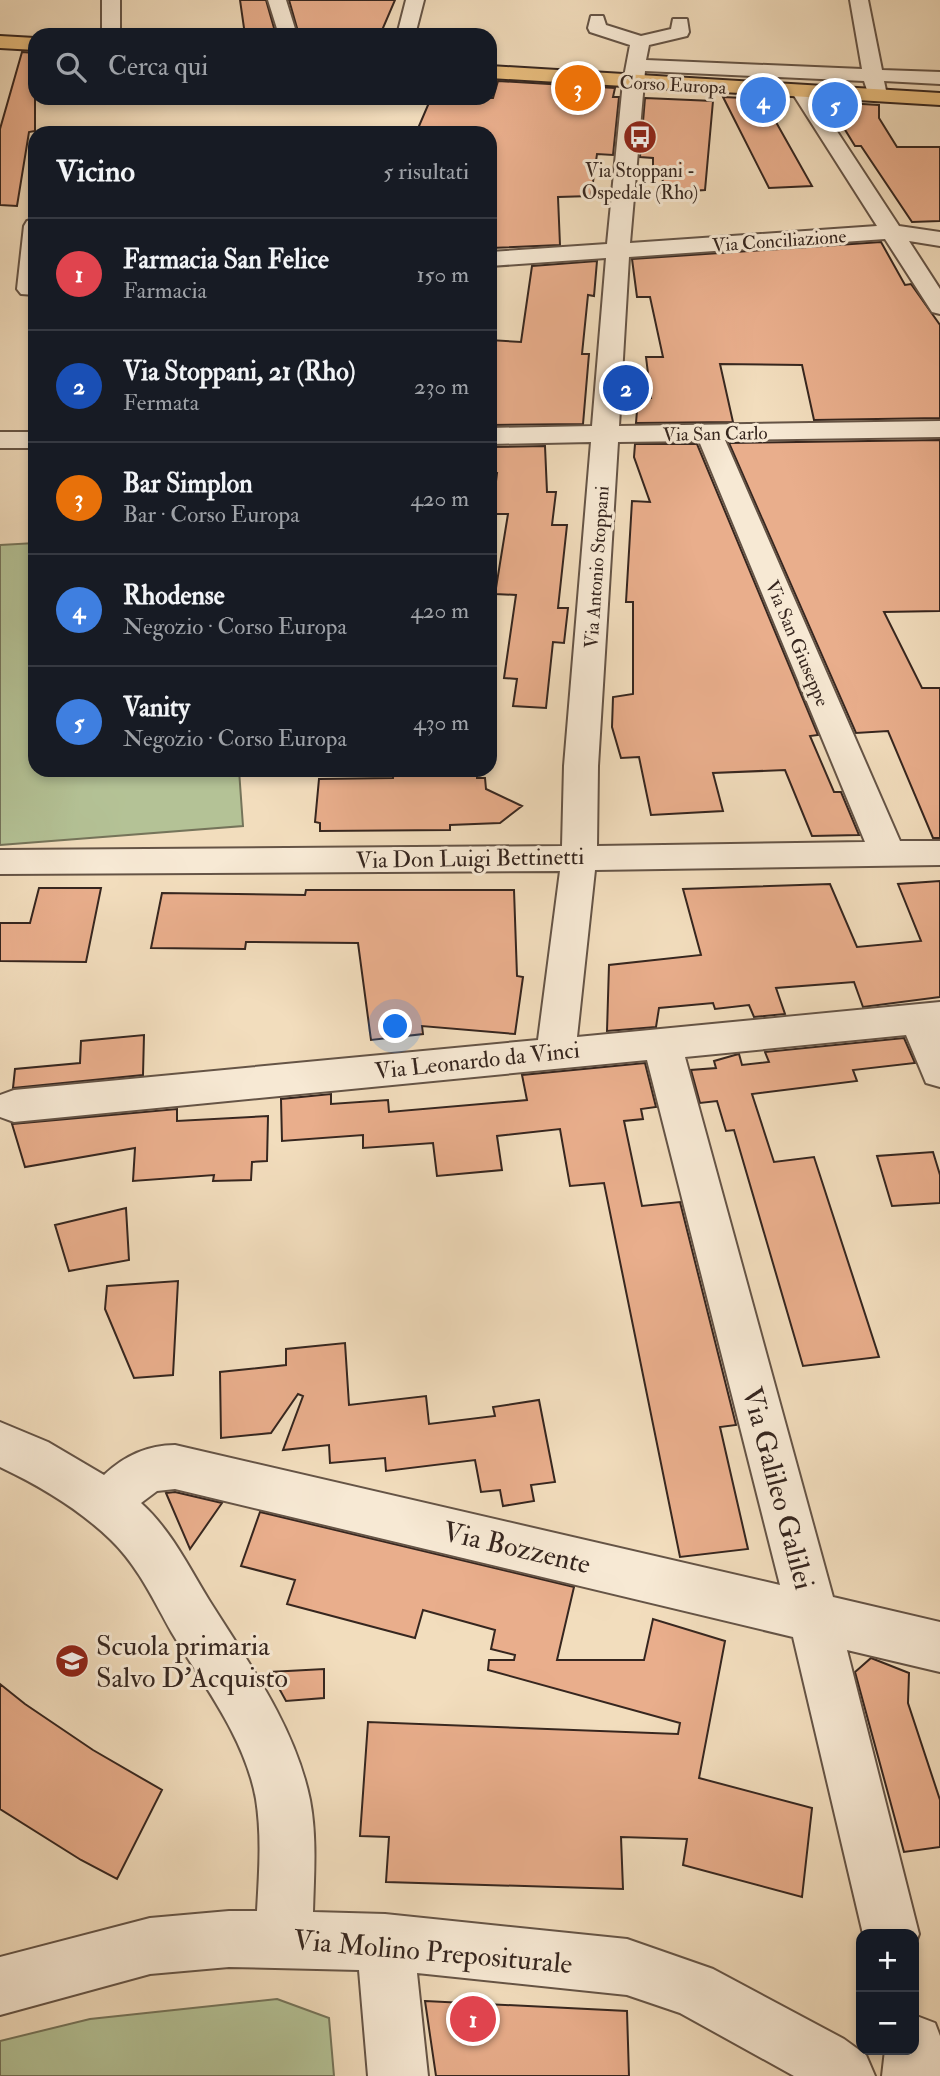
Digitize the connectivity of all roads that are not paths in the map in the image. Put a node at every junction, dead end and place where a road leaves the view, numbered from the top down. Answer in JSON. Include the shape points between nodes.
{"nodes":[{"id":1,"x":111,"y":0,"type":"edge"},
{"id":2,"x":277,"y":0,"type":"edge"},
{"id":3,"x":415,"y":0,"type":"edge"},
{"id":4,"x":859,"y":0,"type":"edge"},
{"id":5,"x":597,"y":20,"type":"dead end"},
{"id":6,"x":680,"y":23,"type":"dead end"},
{"id":7,"x":111,"y":28,"type":"edge"},
{"id":8,"x":286,"y":28,"type":"edge"},
{"id":9,"x":408,"y":28,"type":"edge"},
{"id":10,"x":640,"y":42,"type":"junction"},
{"id":11,"x":0,"y":43,"type":"edge"},
{"id":12,"x":28,"y":44,"type":"edge"},
{"id":13,"x":497,"y":72,"type":"edge"},
{"id":14,"x":635,"y":73,"type":"junction"},
{"id":15,"x":940,"y":78,"type":"edge"},
{"id":16,"x":875,"y":85,"type":"junction"},
{"id":17,"x":802,"y":91,"type":"junction"},
{"id":18,"x":940,"y":99,"type":"edge"},
{"id":19,"x":891,"y":232,"type":"junction"},
{"id":20,"x":940,"y":239,"type":"edge"},
{"id":21,"x":618,"y":249,"type":"junction"},
{"id":22,"x":497,"y":258,"type":"edge"},
{"id":23,"x":28,"y":266,"type":"edge"},
{"id":24,"x":24,"y":289,"type":"edge"},
{"id":25,"x":940,"y":307,"type":"edge"},
{"id":26,"x":940,"y":429,"type":"edge"},
{"id":27,"x":709,"y":433,"type":"junction"},
{"id":28,"x":606,"y":435,"type":"junction"},
{"id":29,"x":497,"y":436,"type":"edge"},
{"id":30,"x":0,"y":440,"type":"edge"},
{"id":31,"x":28,"y":440,"type":"edge"},
{"id":32,"x":887,"y":852,"type":"junction"},
{"id":33,"x":940,"y":853,"type":"edge"},
{"id":34,"x":579,"y":857,"type":"junction"},
{"id":35,"x":0,"y":862,"type":"edge"},
{"id":36,"x":929,"y":1018,"type":"edge"},
{"id":37,"x":663,"y":1043,"type":"junction"},
{"id":38,"x":556,"y":1052,"type":"junction"},
{"id":39,"x":940,"y":1072,"type":"edge"},
{"id":40,"x":14,"y":1106,"type":"dead end"},
{"id":41,"x":0,"y":1444,"type":"edge"},
{"id":42,"x":106,"y":1505,"type":"junction"},
{"id":43,"x":813,"y":1616,"type":"junction"},
{"id":44,"x":940,"y":1647,"type":"edge"},
{"id":45,"x":890,"y":1929,"type":"edge"},
{"id":46,"x":284,"y":1939,"type":"junction"},
{"id":47,"x":384,"y":1942,"type":"junction"},
{"id":48,"x":0,"y":1986,"type":"edge"},
{"id":49,"x":915,"y":2055,"type":"edge"},
{"id":50,"x":398,"y":2076,"type":"edge"},
{"id":51,"x":845,"y":2076,"type":"edge"},
{"id":52,"x":912,"y":2076,"type":"edge"}],
"edges":[{"from":1,"to":7,"type":"street"},
{"from":2,"to":8,"type":"street"},
{"from":3,"to":9,"type":"street"},
{"from":4,"to":16,"type":"street"},
{"from":5,"to":10,"type":"street","via":[[597,29]]},
{"from":6,"to":10,"type":"street","via":[[680,32]]},
{"from":10,"to":14,"type":"street","name":"Via Antonio Stoppani"},
{"from":11,"to":12,"type":"main road"},
{"from":13,"to":14,"type":"main road","name":"Corso Europa"},
{"from":14,"to":16,"type":"street"},
{"from":14,"to":17,"type":"main road","name":"Corso Europa"},
{"from":14,"to":21,"type":"street","name":"Via Antonio Stoppani"},
{"from":15,"to":16,"type":"street"},
{"from":16,"to":17,"type":"main road","name":"Corso Europa"},
{"from":16,"to":18,"type":"main road","name":"Corso Europa"},
{"from":17,"to":19,"type":"street"},
{"from":19,"to":20,"type":"street","name":"Via Conciliazione"},
{"from":19,"to":21,"type":"street","name":"Via Conciliazione"},
{"from":19,"to":25,"type":"street"},
{"from":21,"to":22,"type":"street","name":"Via Conciliazione"},
{"from":21,"to":28,"type":"street","name":"Via Antonio Stoppani"},
{"from":23,"to":24,"type":"street"},
{"from":26,"to":27,"type":"street","name":"Via San Carlo"},
{"from":27,"to":28,"type":"street","name":"Via San Carlo"},
{"from":27,"to":32,"type":"street","name":"Via San Giuseppe"},
{"from":28,"to":29,"type":"street","name":"Via San Carlo"},
{"from":28,"to":34,"type":"street","name":"Via Antonio Stoppani","via":[[581,766]]},
{"from":30,"to":31,"type":"street"},
{"from":32,"to":33,"type":"street","name":"Via Don Luigi Bettinetti"},
{"from":32,"to":34,"type":"street","name":"Via Don Luigi Bettinetti"},
{"from":34,"to":35,"type":"street","name":"Via Don Luigi Bettinetti"},
{"from":34,"to":38,"type":"street","name":"Via Antonio Stoppani"},
{"from":36,"to":37,"type":"street","name":"Via Leonardo da Vinci"},
{"from":36,"to":39,"type":"street"},
{"from":37,"to":38,"type":"street","name":"Via Leonardo da Vinci"},
{"from":37,"to":43,"type":"street","name":"Via Galileo Galilei"},
{"from":38,"to":40,"type":"street","name":"Via Leonardo da Vinci"},
{"from":41,"to":42,"type":"street","via":[[23,1453]]},
{"from":42,"to":43,"type":"street","name":"Via Bozzente","via":[[155,1466],[175,1467]]},
{"from":42,"to":46,"type":"street","via":[[150,1548],[170,1579],[241,1698],[278,1780],[285,1819]]},
{"from":43,"to":44,"type":"street","name":"Via Bozzente"},
{"from":43,"to":45,"type":"street","name":"Via Galileo Galilei"},
{"from":46,"to":47,"type":"street","name":"Via Molino Prepositurale"},
{"from":46,"to":48,"type":"street","name":"Via Molino Prepositurale","via":[[150,1946]]},
{"from":47,"to":50,"type":"street"},
{"from":47,"to":51,"type":"street","name":"Via Molino Prepositurale","via":[[627,1967],[693,1989]]},
{"from":49,"to":52,"type":"street"}]}
